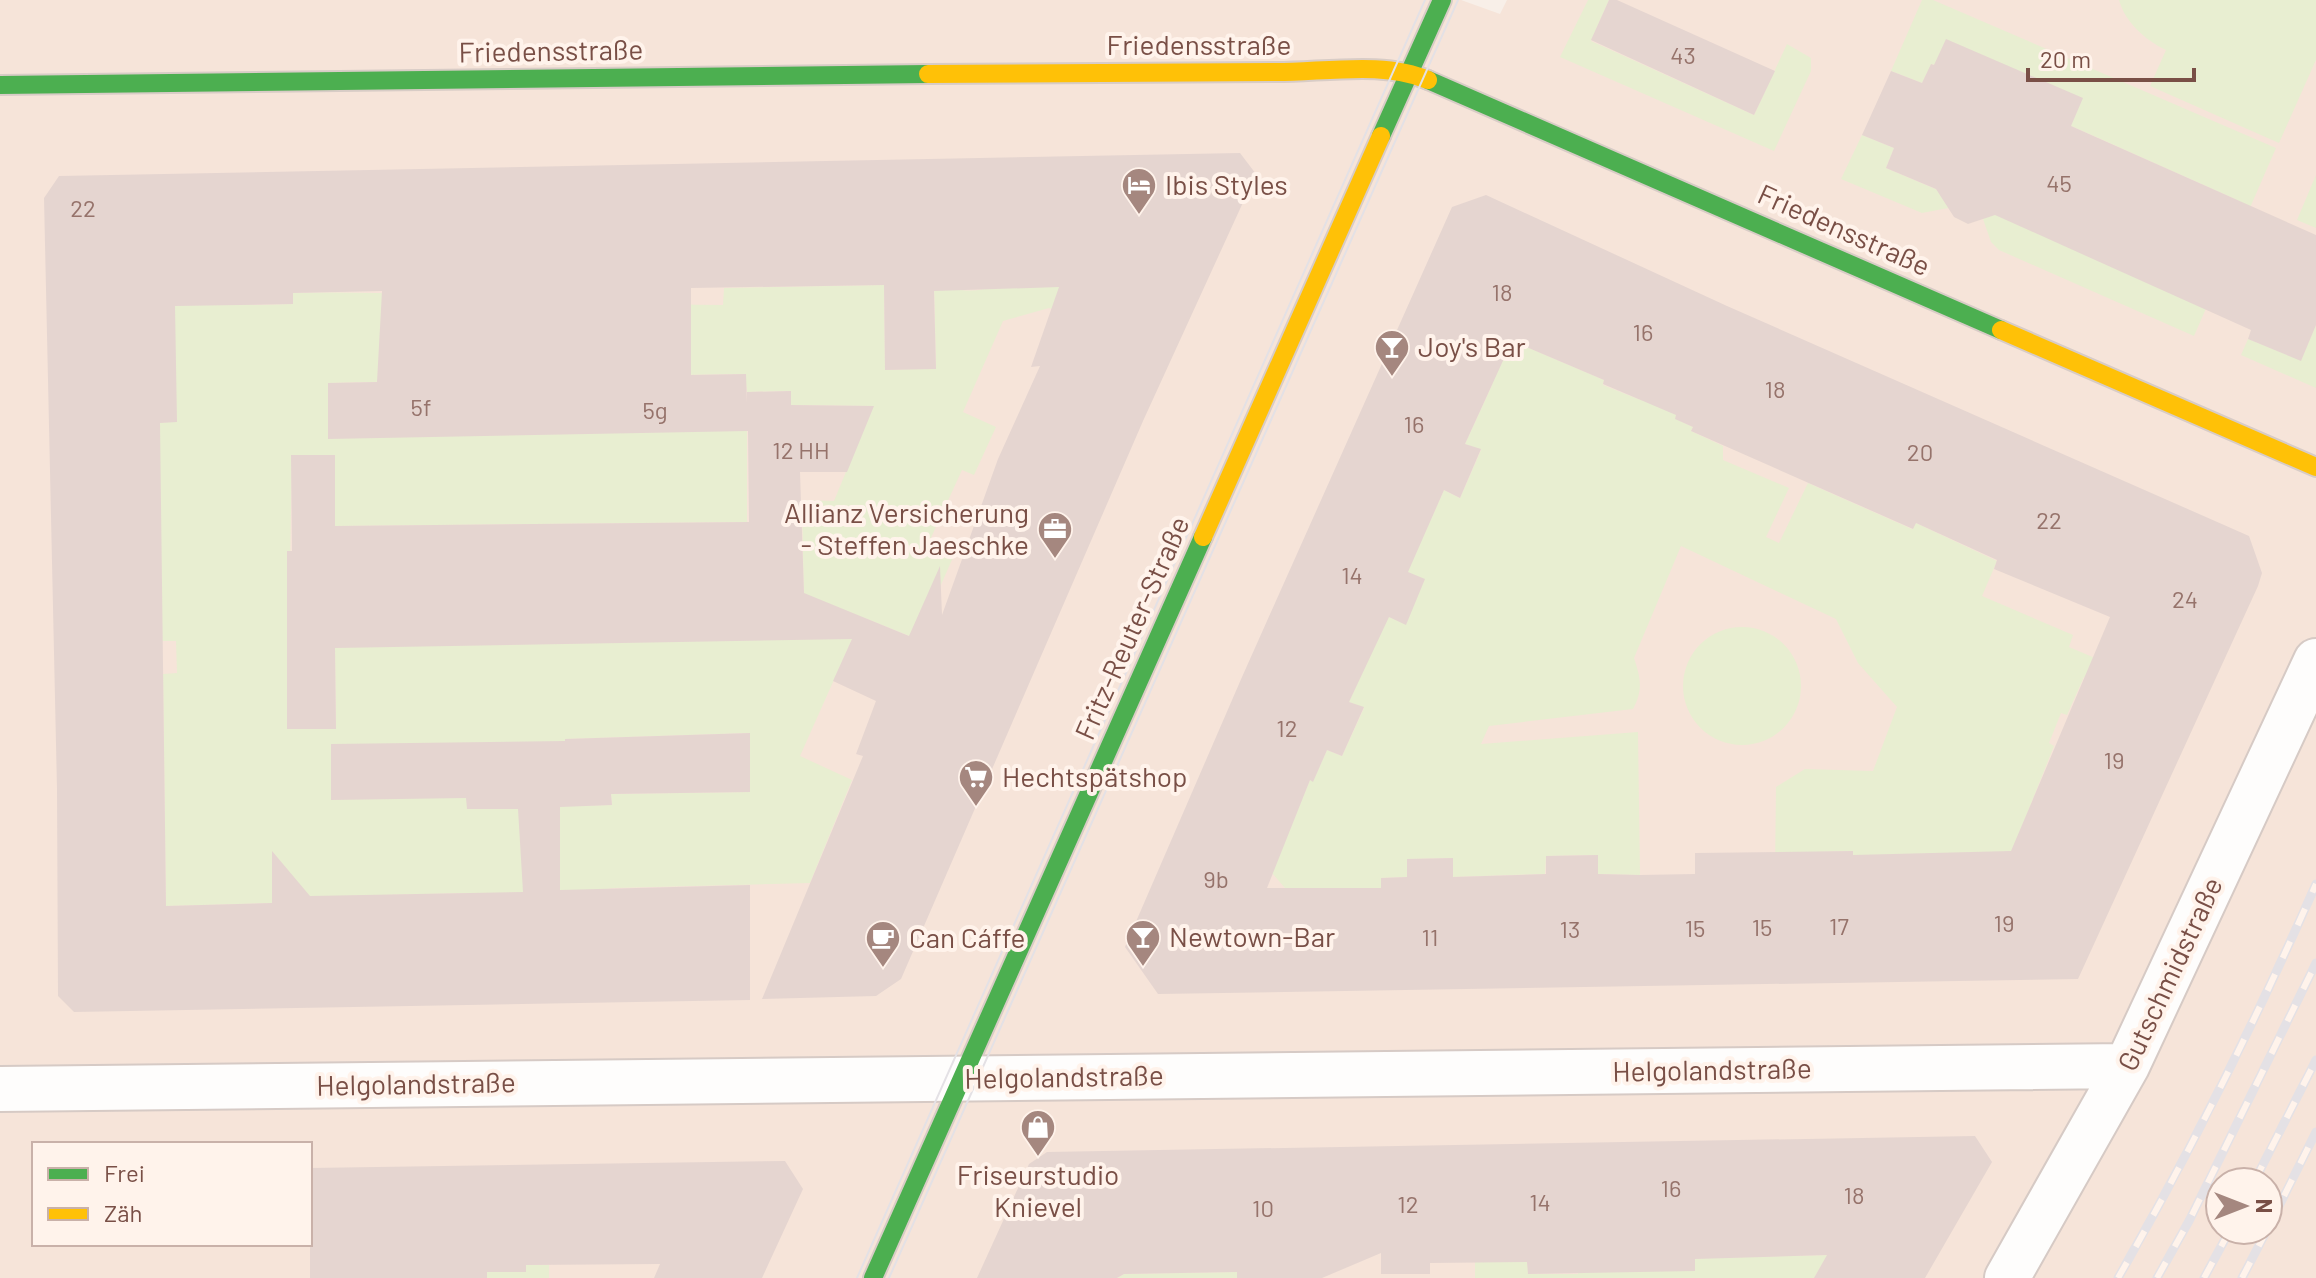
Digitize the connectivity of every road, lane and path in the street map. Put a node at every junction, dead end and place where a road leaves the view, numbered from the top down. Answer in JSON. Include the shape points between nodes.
{"nodes":[{"id":1,"x":1442,"y":0,"type":"edge"},
{"id":2,"x":1410,"y":72,"type":"junction"},
{"id":3,"x":0,"y":85,"type":"edge"},
{"id":4,"x":2316,"y":467,"type":"edge"},
{"id":5,"x":2316,"y":661,"type":"edge"},
{"id":6,"x":2127,"y":1066,"type":"junction"},
{"id":7,"x":962,"y":1078,"type":"junction"},
{"id":8,"x":0,"y":1089,"type":"edge"},
{"id":9,"x":873,"y":1278,"type":"edge"},
{"id":10,"x":2007,"y":1278,"type":"edge"}],
"edges":[{"from":1,"to":2,"type":"street","name":"Fritz-Reuter-Straße"},
{"from":2,"to":3,"type":"street","name":"Friedensstraße"},
{"from":2,"to":4,"type":"street","name":"Friedensstraße"},
{"from":2,"to":7,"type":"street","name":"Fritz-Reuter-Straße"},
{"from":5,"to":6,"type":"street","name":"Gutschmidstraße"},
{"from":6,"to":7,"type":"street","name":"Helgolandstraße"},
{"from":6,"to":10,"type":"street","name":"Gutschmidstraße"},
{"from":7,"to":8,"type":"street","name":"Helgolandstraße"},
{"from":7,"to":9,"type":"street","name":"Fritz-Reuter-Straße"}]}
